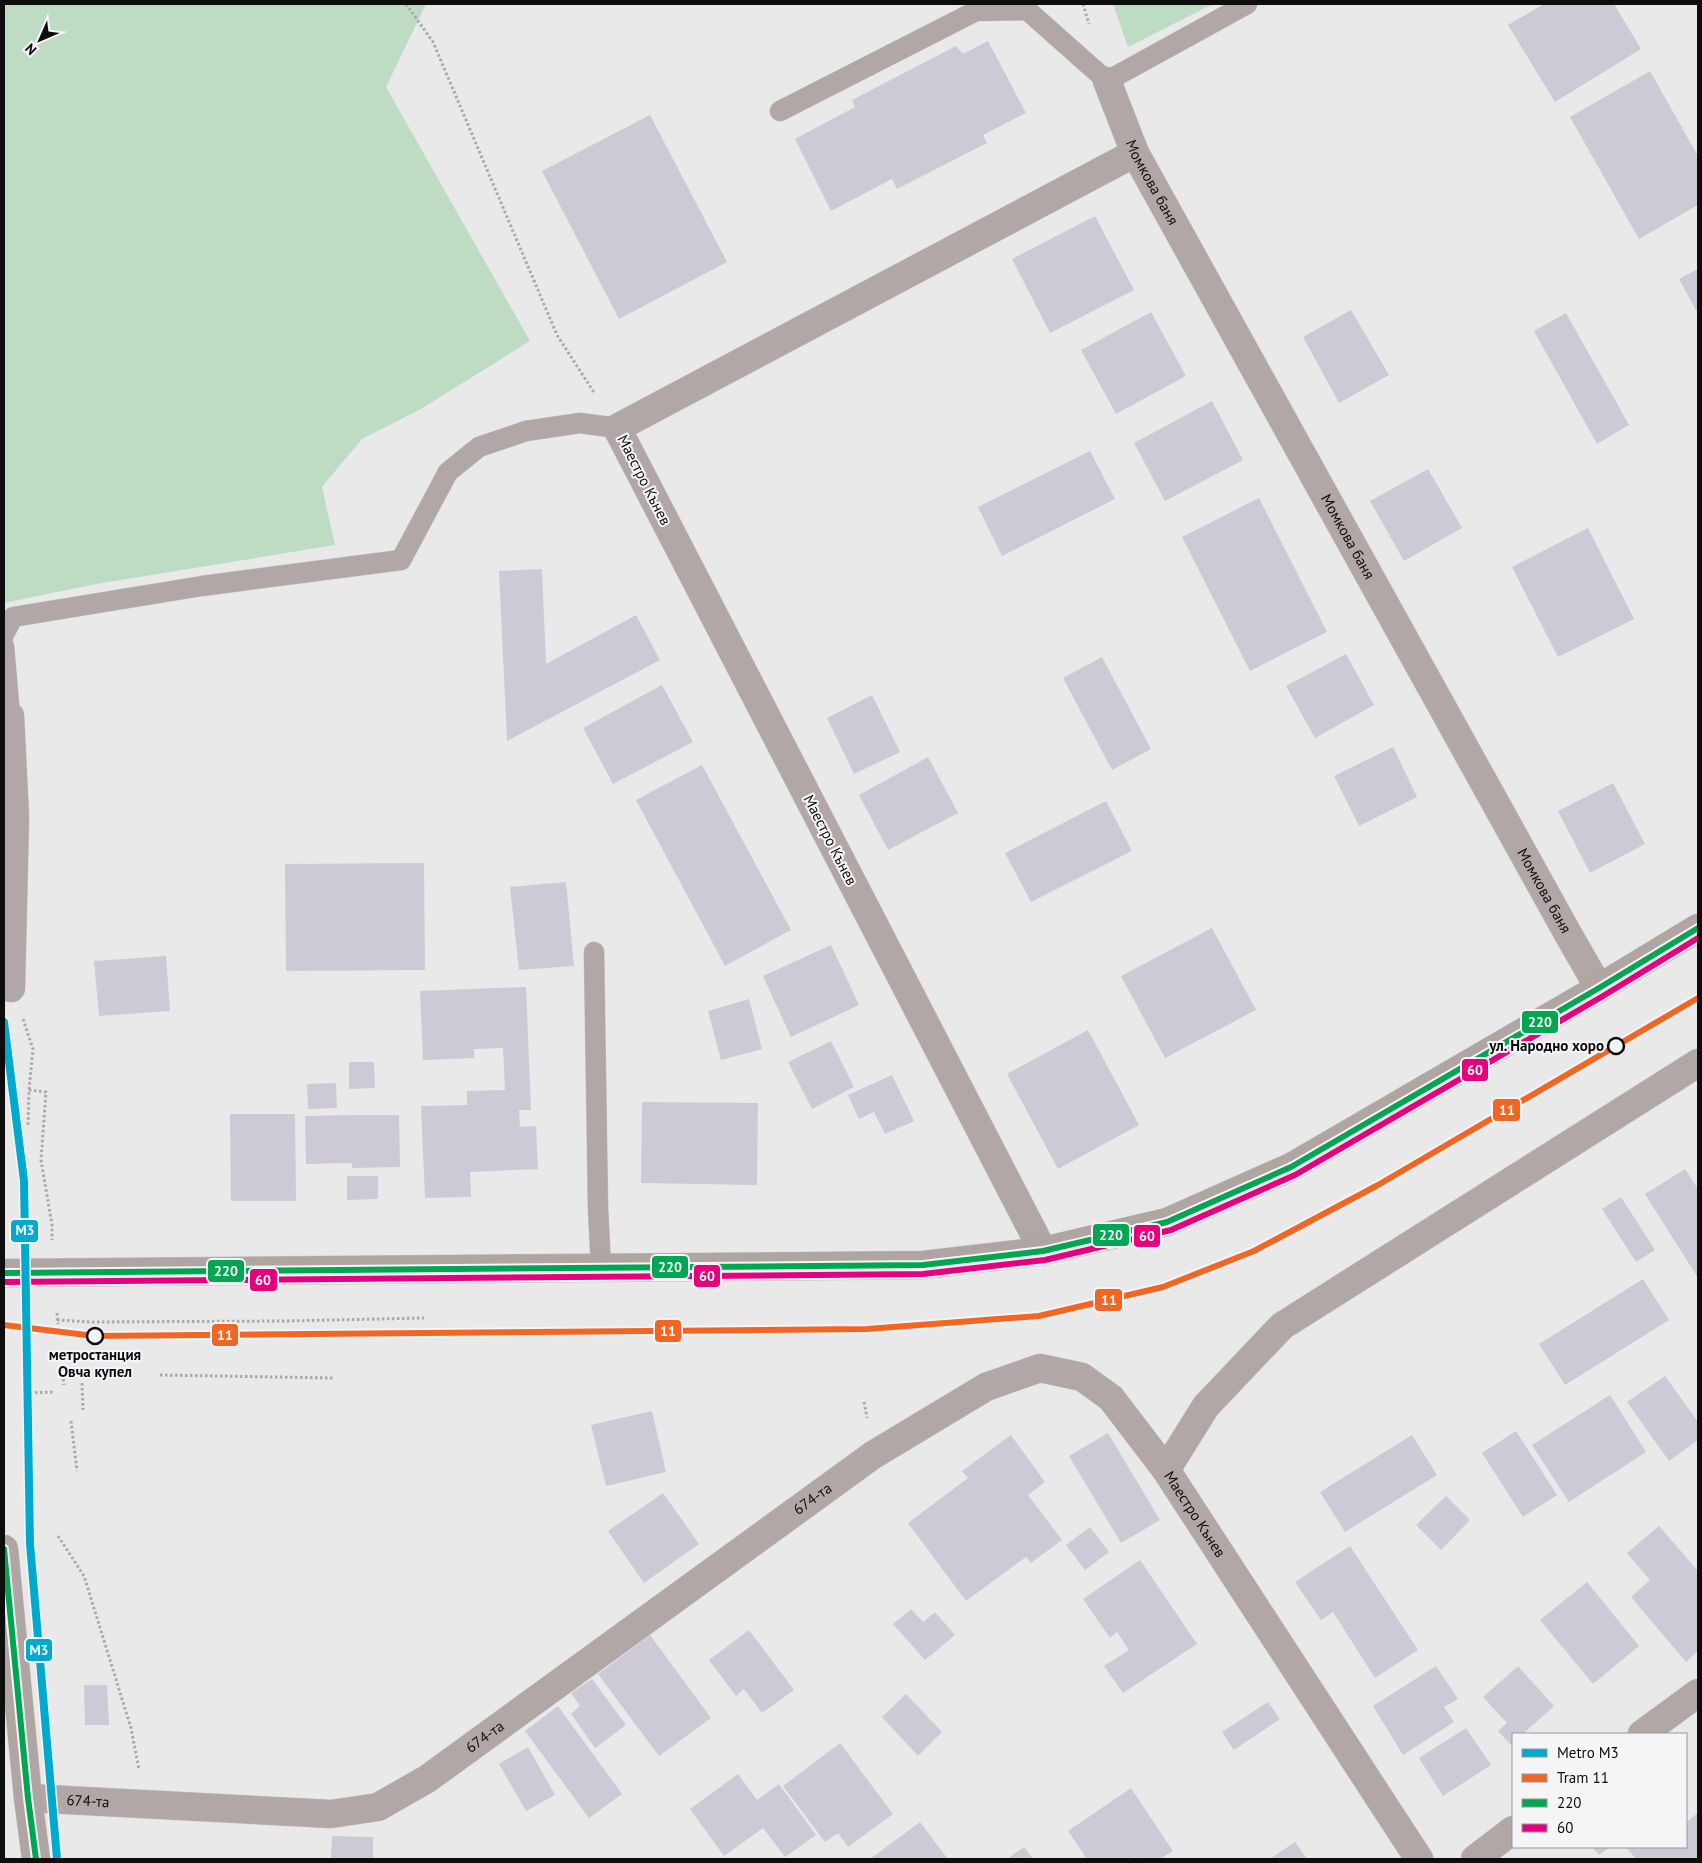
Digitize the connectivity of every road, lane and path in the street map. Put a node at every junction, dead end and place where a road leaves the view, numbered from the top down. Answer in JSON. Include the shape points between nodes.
{"nodes":[{"id":1,"x":406,"y":4,"type":"edge"},
{"id":2,"x":1247,"y":4,"type":"edge"},
{"id":3,"x":1107,"y":81,"type":"junction"},
{"id":4,"x":780,"y":111,"type":"dead end"},
{"id":5,"x":1135,"y":153,"type":"junction"},
{"id":6,"x":617,"y":428,"type":"junction"},
{"id":7,"x":4,"y":634,"type":"edge"},
{"id":8,"x":4,"y":646,"type":"edge"},
{"id":9,"x":7,"y":716,"type":"edge"},
{"id":10,"x":1698,"y":928,"type":"edge"},
{"id":11,"x":594,"y":952,"type":"dead end"},
{"id":12,"x":11,"y":988,"type":"dead end"},
{"id":13,"x":1599,"y":988,"type":"junction"},
{"id":14,"x":33,"y":1049,"type":"dead end"},
{"id":15,"x":1698,"y":1063,"type":"edge"},
{"id":16,"x":29,"y":1090,"type":"junction"},
{"id":17,"x":38,"y":1126,"type":"dead end"},
{"id":18,"x":28,"y":1127,"type":"dead end"},
{"id":19,"x":44,"y":1127,"type":"junction"},
{"id":20,"x":52,"y":1241,"type":"dead end"},
{"id":21,"x":1043,"y":1251,"type":"junction"},
{"id":22,"x":600,"y":1268,"type":"junction"},
{"id":23,"x":4,"y":1273,"type":"edge"},
{"id":24,"x":57,"y":1313,"type":"dead end"},
{"id":25,"x":424,"y":1318,"type":"dead end"},
{"id":26,"x":62,"y":1369,"type":"dead end"},
{"id":27,"x":160,"y":1375,"type":"dead end"},
{"id":28,"x":334,"y":1378,"type":"dead end"},
{"id":29,"x":82,"y":1383,"type":"dead end"},
{"id":30,"x":64,"y":1385,"type":"dead end"},
{"id":31,"x":55,"y":1392,"type":"dead end"},
{"id":32,"x":25,"y":1393,"type":"dead end"},
{"id":33,"x":84,"y":1410,"type":"dead end"},
{"id":34,"x":71,"y":1421,"type":"dead end"},
{"id":35,"x":873,"y":1456,"type":"joint"},
{"id":36,"x":1166,"y":1470,"type":"junction"},
{"id":37,"x":77,"y":1471,"type":"dead end"},
{"id":38,"x":58,"y":1536,"type":"dead end"},
{"id":39,"x":4,"y":1549,"type":"edge"},
{"id":40,"x":1698,"y":1693,"type":"edge"},
{"id":41,"x":1643,"y":1733,"type":"edge"},
{"id":42,"x":28,"y":1798,"type":"junction"},
{"id":43,"x":146,"y":1805,"type":"junction"},
{"id":44,"x":1512,"y":1831,"type":"edge"},
{"id":45,"x":36,"y":1859,"type":"edge"},
{"id":46,"x":1419,"y":1859,"type":"edge"},
{"id":47,"x":1475,"y":1859,"type":"edge"}],
"edges":[{"from":1,"to":6,"type":"path","via":[[433,42],[557,335]]},
{"from":2,"to":3,"type":"lane"},
{"from":3,"to":4,"type":"lane","via":[[1027,10],[976,11]]},
{"from":3,"to":5,"type":"street","name":"Момкова баня"},
{"from":5,"to":6,"type":"street"},
{"from":5,"to":13,"type":"street","name":"Момкова баня"},
{"from":6,"to":7,"type":"lane","via":[[580,423],[526,431],[479,447],[448,472],[401,560],[202,586],[12,617]]},
{"from":6,"to":21,"type":"street","name":"Маестро Кънев"},
{"from":8,"to":9,"type":"lane"},
{"from":9,"to":12,"type":"street","via":[[15,816]]},
{"from":10,"to":13,"type":"main road"},
{"from":11,"to":22,"type":"lane"},
{"from":13,"to":21,"type":"main road","via":[[1291,1167],[1167,1222]]},
{"from":14,"to":16,"type":"path"},
{"from":15,"to":36,"type":"street","via":[[1282,1326],[1206,1406]]},
{"from":16,"to":18,"type":"path"},
{"from":16,"to":19,"type":"path","via":[[46,1092]]},
{"from":17,"to":19,"type":"path"},
{"from":19,"to":20,"type":"path","via":[[41,1160]]},
{"from":21,"to":22,"type":"main road","via":[[922,1265]]},
{"from":22,"to":23,"type":"main road"},
{"from":24,"to":25,"type":"path","via":[[57,1322]]},
{"from":26,"to":30,"type":"path"},
{"from":27,"to":28,"type":"path"},
{"from":29,"to":33,"type":"path"},
{"from":31,"to":32,"type":"path"},
{"from":34,"to":37,"type":"path"},
{"from":35,"to":36,"type":"street","name":"Маестро Кънев","via":[[986,1387],[1040,1368],[1082,1377],[1112,1398]]},
{"from":35,"to":43,"type":"street","name":"674-та","via":[[427,1779],[378,1807],[331,1814]]},
{"from":36,"to":46,"type":"street","name":"Маестро Кънев"},
{"from":38,"to":43,"type":"path","via":[[84,1576],[131,1728]]},
{"from":39,"to":42,"type":"main road"},
{"from":40,"to":41,"type":"street"},
{"from":42,"to":43,"type":"street","name":"674-та"},
{"from":42,"to":45,"type":"main road"},
{"from":44,"to":47,"type":"street"}]}
